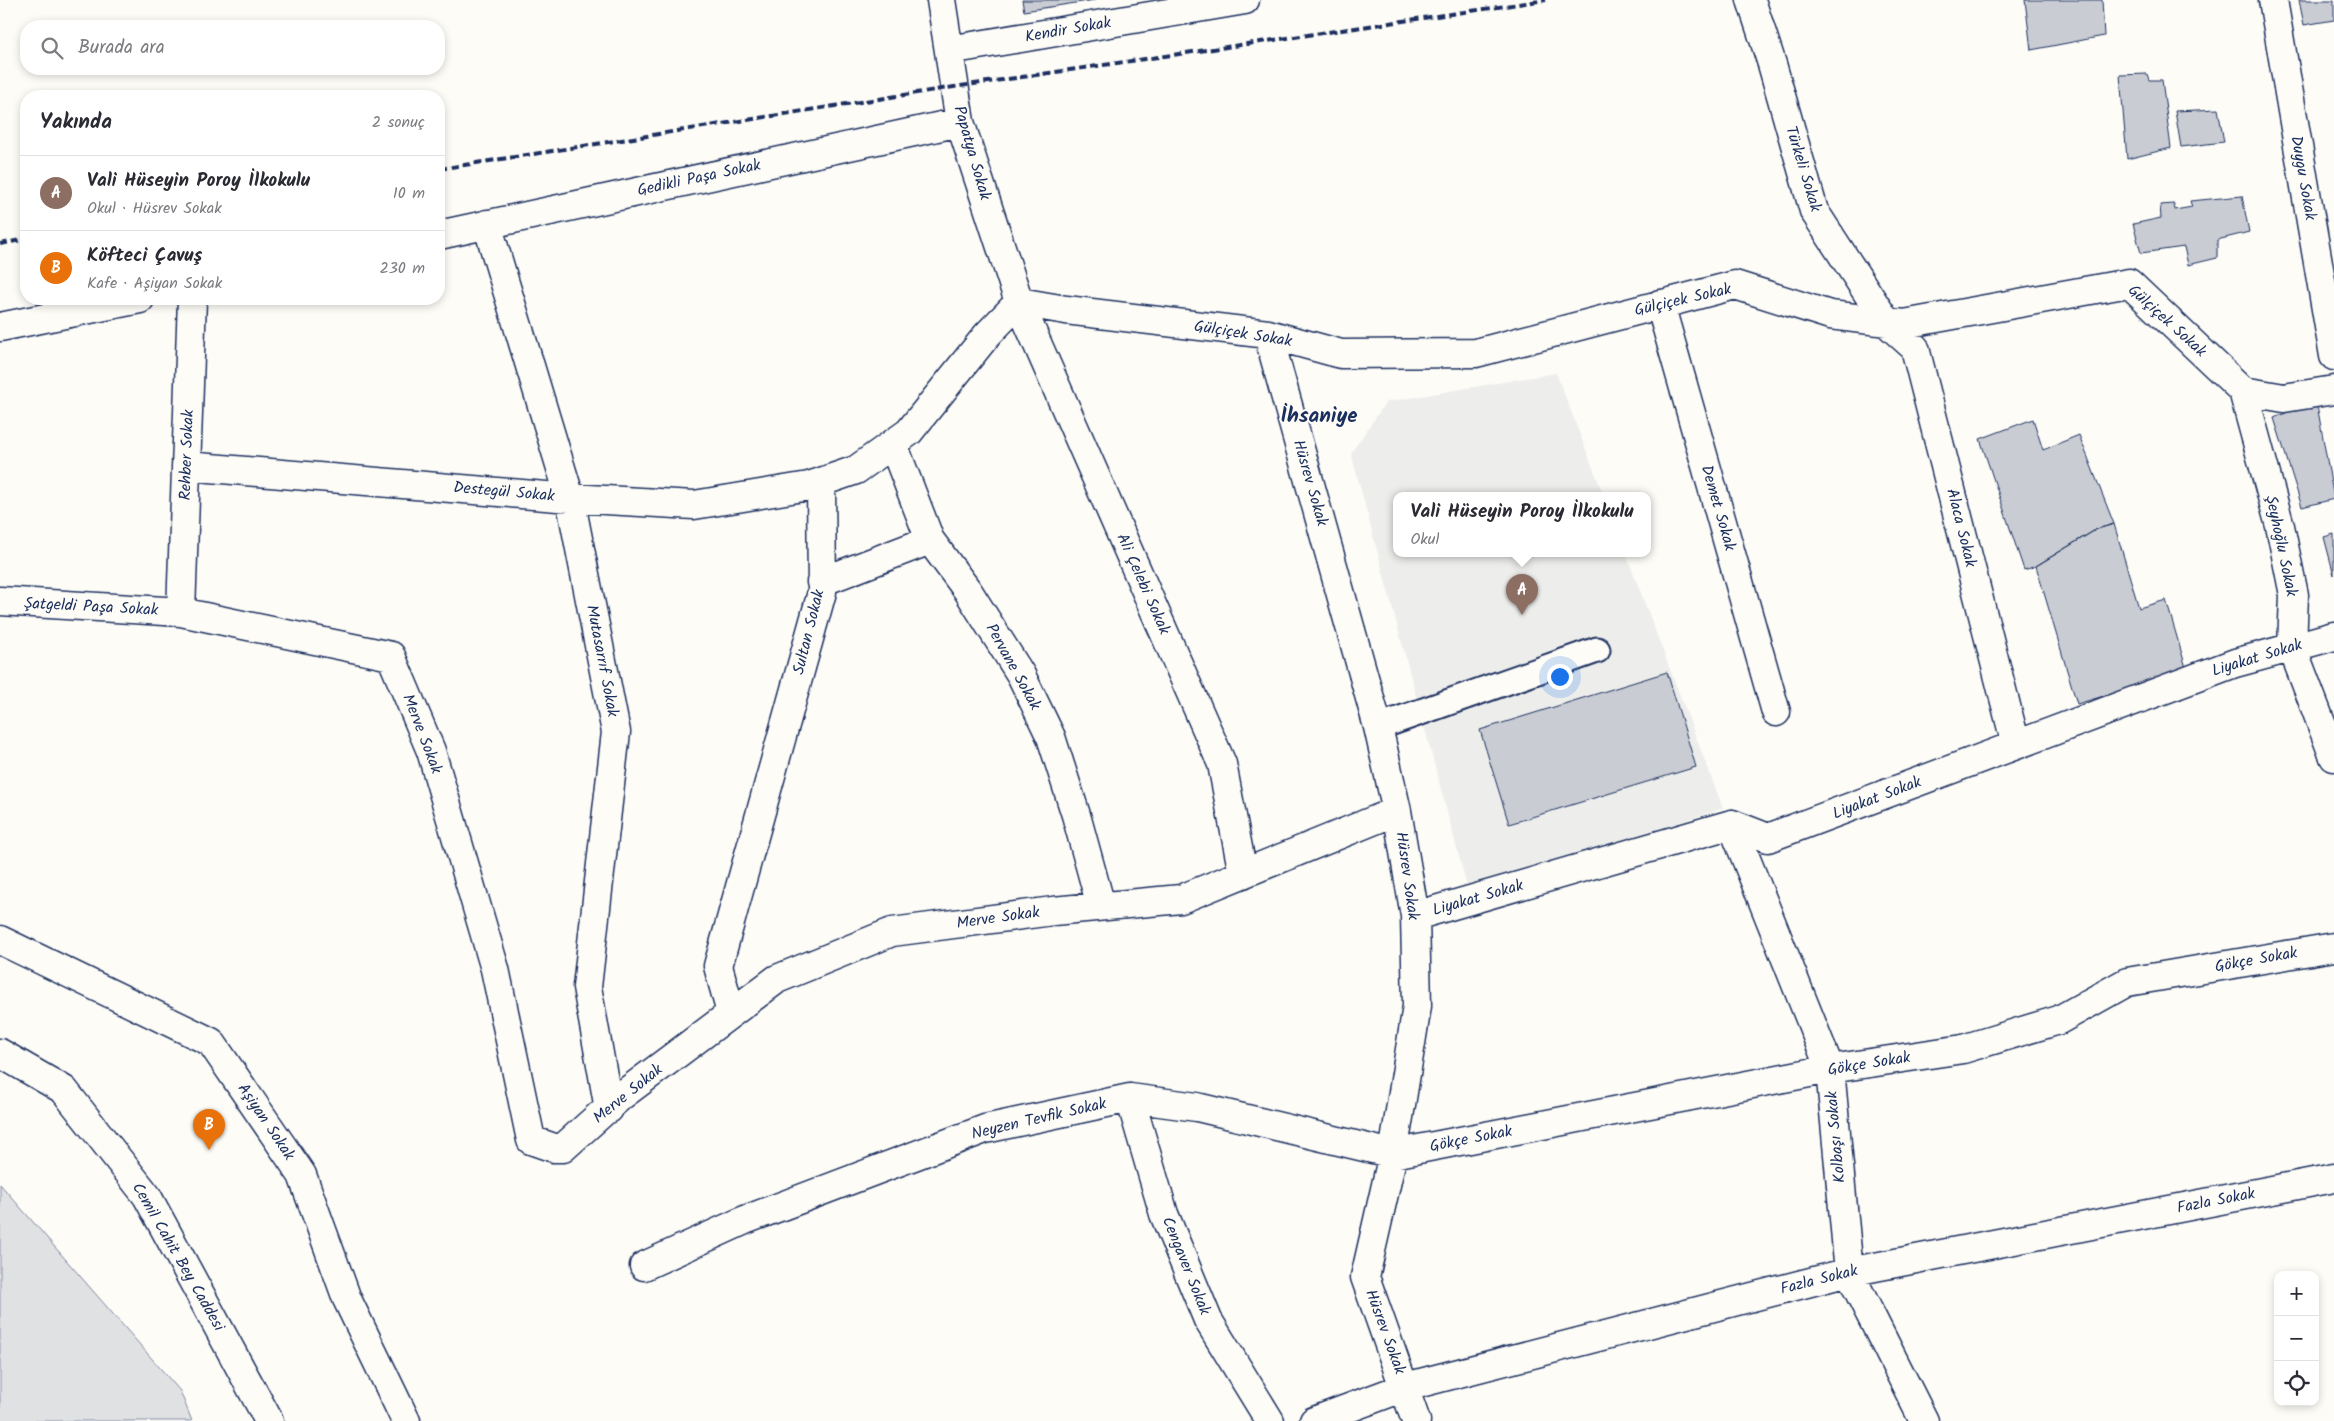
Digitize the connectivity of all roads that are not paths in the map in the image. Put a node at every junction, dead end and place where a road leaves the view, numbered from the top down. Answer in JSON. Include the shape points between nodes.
{"nodes":[{"id":1,"x":942,"y":0,"type":"edge"},
{"id":2,"x":1245,"y":0,"type":"edge"},
{"id":3,"x":1752,"y":0,"type":"edge"},
{"id":4,"x":2273,"y":0,"type":"edge"},
{"id":5,"x":1142,"y":8,"type":"edge"},
{"id":6,"x":949,"y":50,"type":"junction"},
{"id":7,"x":960,"y":122,"type":"junction"},
{"id":8,"x":487,"y":224,"type":"junction"},
{"id":9,"x":445,"y":234,"type":"edge"},
{"id":10,"x":1019,"y":302,"type":"junction"},
{"id":11,"x":1660,"y":304,"type":"junction"},
{"id":12,"x":110,"y":305,"type":"edge"},
{"id":13,"x":192,"y":305,"type":"edge"},
{"id":14,"x":1887,"y":323,"type":"junction"},
{"id":15,"x":0,"y":327,"type":"edge"},
{"id":16,"x":1268,"y":334,"type":"junction"},
{"id":17,"x":2334,"y":356,"type":"edge"},
{"id":18,"x":2334,"y":390,"type":"edge"},
{"id":19,"x":2243,"y":391,"type":"junction"},
{"id":20,"x":893,"y":444,"type":"junction"},
{"id":21,"x":186,"y":466,"type":"junction"},
{"id":22,"x":821,"y":482,"type":"junction"},
{"id":23,"x":570,"y":498,"type":"junction"},
{"id":24,"x":930,"y":540,"type":"junction"},
{"id":25,"x":821,"y":582,"type":"junction"},
{"id":26,"x":0,"y":601,"type":"edge"},
{"id":27,"x":181,"y":612,"type":"junction"},
{"id":28,"x":2334,"y":636,"type":"edge"},
{"id":29,"x":2292,"y":647,"type":"junction"},
{"id":30,"x":1598,"y":650,"type":"dead end"},
{"id":31,"x":1776,"y":712,"type":"dead end"},
{"id":32,"x":1378,"y":727,"type":"junction"},
{"id":33,"x":2016,"y":745,"type":"junction"},
{"id":34,"x":2334,"y":757,"type":"edge"},
{"id":35,"x":1398,"y":811,"type":"junction"},
{"id":36,"x":1732,"y":824,"type":"junction"},
{"id":37,"x":1243,"y":874,"type":"junction"},
{"id":38,"x":1101,"y":906,"type":"junction"},
{"id":39,"x":1415,"y":916,"type":"junction"},
{"id":40,"x":0,"y":940,"type":"edge"},
{"id":41,"x":2334,"y":946,"type":"edge"},
{"id":42,"x":731,"y":1014,"type":"junction"},
{"id":43,"x":0,"y":1052,"type":"edge"},
{"id":44,"x":1830,"y":1069,"type":"junction"},
{"id":45,"x":1130,"y":1098,"type":"junction"},
{"id":46,"x":608,"y":1109,"type":"junction"},
{"id":47,"x":1393,"y":1154,"type":"junction"},
{"id":48,"x":2334,"y":1178,"type":"edge"},
{"id":49,"x":644,"y":1266,"type":"dead end"},
{"id":50,"x":1849,"y":1272,"type":"junction"},
{"id":51,"x":1405,"y":1387,"type":"junction"},
{"id":52,"x":269,"y":1421,"type":"edge"},
{"id":53,"x":406,"y":1421,"type":"edge"},
{"id":54,"x":1270,"y":1421,"type":"edge"},
{"id":55,"x":1314,"y":1421,"type":"edge"},
{"id":56,"x":1416,"y":1421,"type":"edge"},
{"id":57,"x":1924,"y":1421,"type":"edge"}],
"edges":[{"from":1,"to":6,"type":"street","name":"Papatya Sokak"},
{"from":2,"to":5,"type":"street","name":"Kendir Sokak"},
{"from":3,"to":14,"type":"street","name":"Türkeli Sokak","via":[[1814,211]]},
{"from":4,"to":17,"type":"street","name":"Duygu Sokak"},
{"from":5,"to":6,"type":"street","name":"Kendir Sokak"},
{"from":6,"to":7,"type":"street","name":"Papatya Sokak"},
{"from":7,"to":8,"type":"street","name":"Gedikli Paşa Sokak"},
{"from":7,"to":10,"type":"street","name":"Papatya Sokak"},
{"from":8,"to":9,"type":"street","name":"Gedikli Paşa Sokak"},
{"from":8,"to":23,"type":"street","name":"Mutasarrıf Sokak"},
{"from":10,"to":16,"type":"street","name":"Gülçiçek Sokak"},
{"from":10,"to":20,"type":"street","via":[[987,334],[909,432]]},
{"from":10,"to":37,"type":"street","name":"Ali Çelebi Sokak","via":[[1222,764]]},
{"from":11,"to":14,"type":"street","name":"Gülçiçek Sokak","via":[[1735,285],[1830,315]]},
{"from":11,"to":16,"type":"street","name":"Gülçiçek Sokak","via":[[1476,353],[1341,354]]},
{"from":11,"to":31,"type":"street","name":"Demet Sokak"},
{"from":12,"to":15,"type":"street"},
{"from":13,"to":21,"type":"street","name":"Rehber Sokak"},
{"from":14,"to":19,"type":"street","name":"Gülçiçek Sokak","via":[[1904,324],[2129,283]]},
{"from":14,"to":33,"type":"street","name":"Alaca Sokak","via":[[1915,348]]},
{"from":16,"to":32,"type":"street","name":"Hüsrev Sokak"},
{"from":18,"to":19,"type":"street","via":[[2284,398]]},
{"from":19,"to":29,"type":"street","name":"Şeyhoğlu Sokak","via":[[2280,526],[2294,595]]},
{"from":20,"to":22,"type":"street","via":[[856,470]]},
{"from":20,"to":24,"type":"street","name":"Pervane Sokak"},
{"from":21,"to":23,"type":"street","name":"Destegül Sokak"},
{"from":21,"to":27,"type":"street","name":"Rehber Sokak"},
{"from":22,"to":23,"type":"street","name":"Destegül Sokak","via":[[694,505]]},
{"from":22,"to":25,"type":"street","name":"Sultan Sokak"},
{"from":23,"to":46,"type":"street","name":"Mutasarrıf Sokak","via":[[616,732],[587,987]]},
{"from":24,"to":25,"type":"street"},
{"from":24,"to":38,"type":"street","name":"Pervane Sokak","via":[[968,591],[1021,675],[1051,737]]},
{"from":25,"to":42,"type":"street","name":"Sultan Sokak","via":[[822,592],[718,966]]},
{"from":26,"to":27,"type":"street","name":"Şatgeldi Paşa Sokak"},
{"from":27,"to":46,"type":"street","name":"Merve Sokak","via":[[391,656],[431,752],[495,969],[531,1140],[563,1148]]},
{"from":28,"to":29,"type":"street","name":"Liyakat Sokak"},
{"from":29,"to":33,"type":"street","name":"Liyakat Sokak","via":[[2235,663]]},
{"from":29,"to":34,"type":"street","name":"Şeyhoğlu Sokak"},
{"from":30,"to":32,"type":"lane"},
{"from":32,"to":35,"type":"street","name":"Hüsrev Sokak"},
{"from":33,"to":36,"type":"street","name":"Liyakat Sokak","via":[[1768,838]]},
{"from":35,"to":37,"type":"street","name":"Merve Sokak"},
{"from":35,"to":39,"type":"street","name":"Hüsrev Sokak"},
{"from":36,"to":39,"type":"street","name":"Liyakat Sokak"},
{"from":36,"to":44,"type":"street","name":"Kolbaşı Sokak"},
{"from":37,"to":38,"type":"street","name":"Merve Sokak","via":[[1181,899]]},
{"from":38,"to":42,"type":"street","name":"Merve Sokak","via":[[892,932],[778,979]]},
{"from":39,"to":47,"type":"street","name":"Hüsrev Sokak","via":[[1417,1006]]},
{"from":40,"to":53,"type":"street","name":"Aşiyan Sokak","via":[[211,1042],[302,1175],[348,1299]]},
{"from":41,"to":44,"type":"street","name":"Gökçe Sokak","via":[[2127,982],[2060,1020],[1963,1049]]},
{"from":42,"to":46,"type":"street","name":"Merve Sokak"},
{"from":43,"to":52,"type":"street","name":"Cemil Cahit Bey Caddesi","via":[[64,1090],[147,1196]]},
{"from":44,"to":47,"type":"street","name":"Gökçe Sokak"},
{"from":44,"to":50,"type":"street","name":"Kolbaşı Sokak"},
{"from":45,"to":47,"type":"street","name":"Neyzen Tevfik Sokak","via":[[1197,1107]]},
{"from":45,"to":49,"type":"street","name":"Neyzen Tevfik Sokak","via":[[985,1129],[745,1220]]},
{"from":45,"to":54,"type":"street","name":"Cengaver Sokak","via":[[1164,1214],[1208,1320]]},
{"from":47,"to":51,"type":"street","name":"Hüsrev Sokak","via":[[1365,1277]]},
{"from":48,"to":50,"type":"street","name":"Fazla Sokak"},
{"from":50,"to":51,"type":"street","name":"Fazla Sokak"},
{"from":50,"to":57,"type":"street","name":"Kolbaşı Sokak"},
{"from":51,"to":55,"type":"street","name":"Fazla Sokak"},
{"from":51,"to":56,"type":"street","name":"Hüsrev Sokak"}]}
